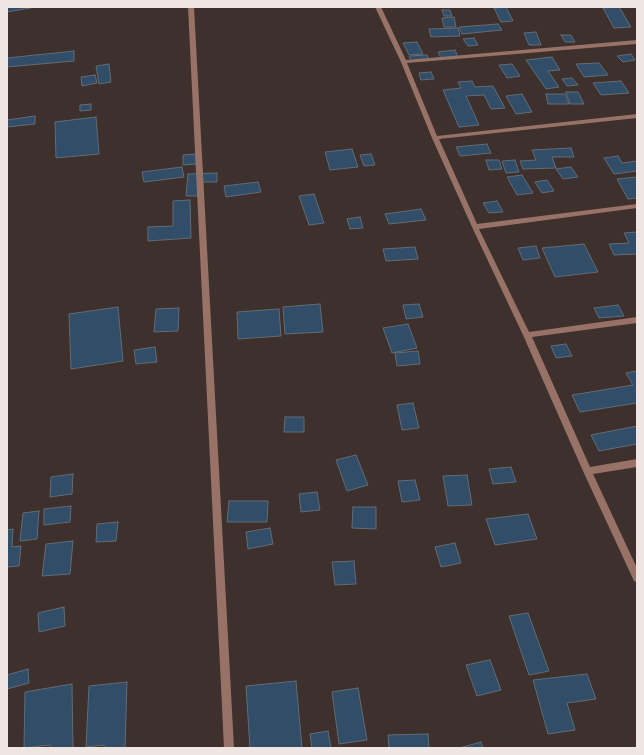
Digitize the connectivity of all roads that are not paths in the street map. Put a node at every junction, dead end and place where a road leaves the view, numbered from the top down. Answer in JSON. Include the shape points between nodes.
{"nodes":[{"id":1,"x":191,"y":7,"type":"edge"},
{"id":2,"x":378,"y":7,"type":"edge"},
{"id":3,"x":637,"y":42,"type":"edge"},
{"id":4,"x":404,"y":62,"type":"junction"},
{"id":5,"x":637,"y":116,"type":"edge"},
{"id":6,"x":435,"y":138,"type":"junction"},
{"id":7,"x":637,"y":206,"type":"edge"},
{"id":8,"x":475,"y":227,"type":"junction"},
{"id":9,"x":637,"y":320,"type":"edge"},
{"id":10,"x":526,"y":335,"type":"junction"},
{"id":11,"x":637,"y":463,"type":"edge"},
{"id":12,"x":587,"y":471,"type":"junction"},
{"id":13,"x":637,"y":578,"type":"edge"},
{"id":14,"x":229,"y":748,"type":"edge"}],
"edges":[{"from":1,"to":14,"type":"street"},
{"from":2,"to":4,"type":"street"},
{"from":3,"to":4,"type":"street"},
{"from":4,"to":6,"type":"street"},
{"from":5,"to":6,"type":"street"},
{"from":6,"to":8,"type":"street"},
{"from":7,"to":8,"type":"street"},
{"from":8,"to":10,"type":"street"},
{"from":9,"to":10,"type":"street"},
{"from":10,"to":12,"type":"street"},
{"from":11,"to":12,"type":"street"},
{"from":12,"to":13,"type":"street"}]}
